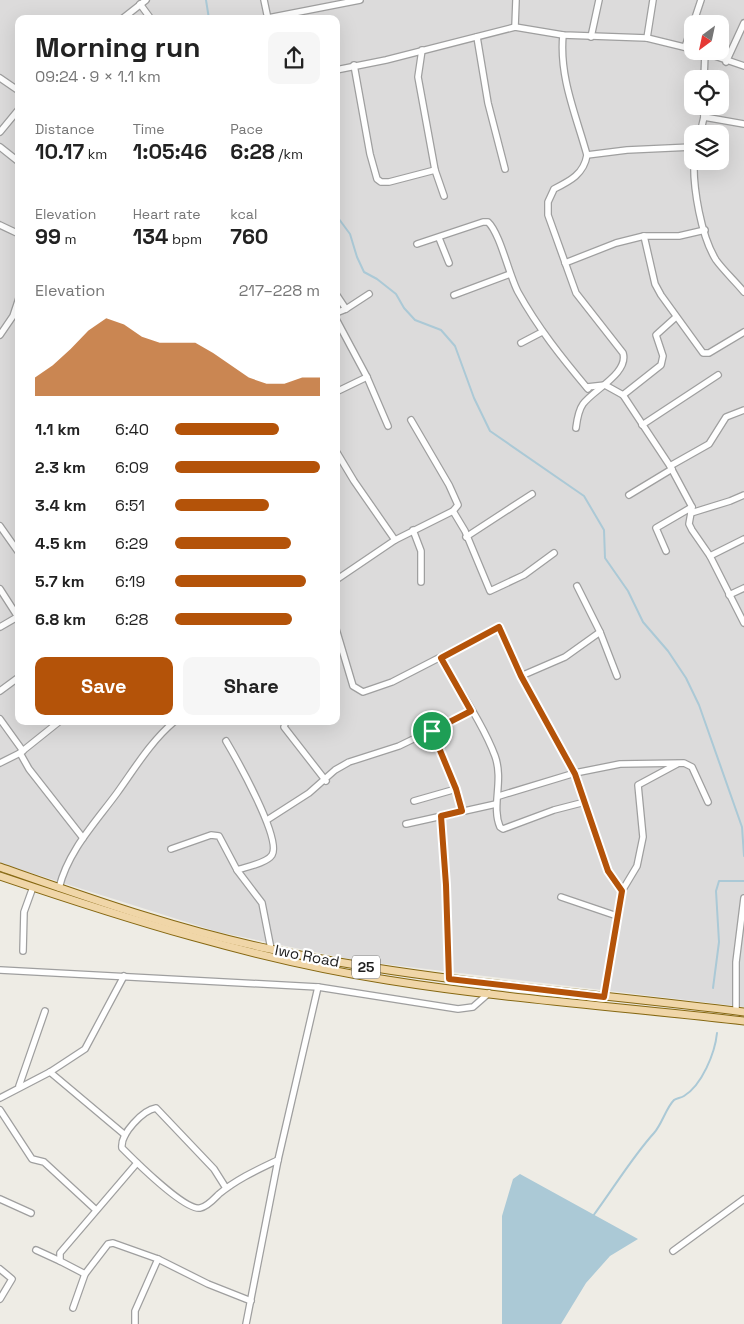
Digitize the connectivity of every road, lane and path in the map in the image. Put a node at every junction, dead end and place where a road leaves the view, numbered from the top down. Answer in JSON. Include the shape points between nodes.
{"nodes":[{"id":1,"x":146,"y":0,"type":"edge"},
{"id":2,"x":264,"y":0,"type":"edge"},
{"id":3,"x":326,"y":0,"type":"edge"},
{"id":4,"x":360,"y":0,"type":"edge"},
{"id":5,"x":516,"y":0,"type":"edge"},
{"id":6,"x":598,"y":0,"type":"edge"},
{"id":7,"x":653,"y":0,"type":"edge"},
{"id":8,"x":701,"y":0,"type":"edge"},
{"id":9,"x":140,"y":4,"type":"junction"},
{"id":10,"x":327,"y":7,"type":"junction"},
{"id":11,"x":127,"y":15,"type":"edge"},
{"id":12,"x":148,"y":15,"type":"edge"},
{"id":13,"x":267,"y":15,"type":"edge"},
{"id":14,"x":284,"y":15,"type":"edge"},
{"id":15,"x":696,"y":15,"type":"edge"},
{"id":16,"x":744,"y":22,"type":"edge"},
{"id":17,"x":514,"y":27,"type":"junction"},
{"id":18,"x":563,"y":35,"type":"junction"},
{"id":19,"x":477,"y":37,"type":"junction"},
{"id":20,"x":591,"y":37,"type":"junction"},
{"id":21,"x":646,"y":38,"type":"junction"},
{"id":22,"x":684,"y":47,"type":"edge"},
{"id":23,"x":422,"y":50,"type":"junction"},
{"id":24,"x":721,"y":60,"type":"edge"},
{"id":25,"x":726,"y":62,"type":"junction"},
{"id":26,"x":354,"y":65,"type":"junction"},
{"id":27,"x":744,"y":66,"type":"edge"},
{"id":28,"x":340,"y":69,"type":"edge"},
{"id":29,"x":0,"y":78,"type":"edge"},
{"id":30,"x":15,"y":89,"type":"edge"},
{"id":31,"x":15,"y":114,"type":"edge"},
{"id":32,"x":704,"y":117,"type":"joint"},
{"id":33,"x":744,"y":124,"type":"edge"},
{"id":34,"x":702,"y":125,"type":"edge"},
{"id":35,"x":0,"y":132,"type":"edge"},
{"id":36,"x":0,"y":147,"type":"edge"},
{"id":37,"x":684,"y":148,"type":"edge"},
{"id":38,"x":587,"y":154,"type":"junction"},
{"id":39,"x":15,"y":159,"type":"edge"},
{"id":40,"x":436,"y":170,"type":"junction"},
{"id":41,"x":505,"y":170,"type":"dead end"},
{"id":42,"x":694,"y":170,"type":"edge"},
{"id":43,"x":444,"y":196,"type":"dead end"},
{"id":44,"x":0,"y":225,"type":"edge"},
{"id":45,"x":705,"y":230,"type":"junction"},
{"id":46,"x":15,"y":232,"type":"edge"},
{"id":47,"x":644,"y":236,"type":"junction"},
{"id":48,"x":439,"y":238,"type":"junction"},
{"id":49,"x":417,"y":244,"type":"dead end"},
{"id":50,"x":449,"y":263,"type":"dead end"},
{"id":51,"x":564,"y":263,"type":"junction"},
{"id":52,"x":510,"y":274,"type":"junction"},
{"id":53,"x":744,"y":292,"type":"edge"},
{"id":54,"x":369,"y":294,"type":"dead end"},
{"id":55,"x":454,"y":295,"type":"dead end"},
{"id":56,"x":340,"y":300,"type":"edge"},
{"id":57,"x":346,"y":309,"type":"junction"},
{"id":58,"x":15,"y":310,"type":"edge"},
{"id":59,"x":340,"y":311,"type":"edge"},
{"id":60,"x":676,"y":317,"type":"junction"},
{"id":61,"x":340,"y":326,"type":"edge"},
{"id":62,"x":542,"y":332,"type":"junction"},
{"id":63,"x":744,"y":332,"type":"edge"},
{"id":64,"x":0,"y":335,"type":"edge"},
{"id":65,"x":522,"y":343,"type":"dead end"},
{"id":66,"x":718,"y":375,"type":"dead end"},
{"id":67,"x":367,"y":377,"type":"junction"},
{"id":68,"x":605,"y":385,"type":"junction"},
{"id":69,"x":587,"y":387,"type":"junction"},
{"id":70,"x":340,"y":390,"type":"edge"},
{"id":71,"x":593,"y":394,"type":"junction"},
{"id":72,"x":623,"y":395,"type":"junction"},
{"id":73,"x":744,"y":410,"type":"edge"},
{"id":74,"x":411,"y":420,"type":"dead end"},
{"id":75,"x":642,"y":425,"type":"junction"},
{"id":76,"x":388,"y":426,"type":"dead end"},
{"id":77,"x":576,"y":428,"type":"dead end"},
{"id":78,"x":340,"y":462,"type":"edge"},
{"id":79,"x":671,"y":467,"type":"junction"},
{"id":80,"x":532,"y":494,"type":"dead end"},
{"id":81,"x":629,"y":495,"type":"dead end"},
{"id":82,"x":744,"y":495,"type":"edge"},
{"id":83,"x":453,"y":510,"type":"junction"},
{"id":84,"x":692,"y":510,"type":"junction"},
{"id":85,"x":0,"y":526,"type":"edge"},
{"id":86,"x":413,"y":530,"type":"junction"},
{"id":87,"x":466,"y":536,"type":"junction"},
{"id":88,"x":744,"y":539,"type":"edge"},
{"id":89,"x":395,"y":540,"type":"junction"},
{"id":90,"x":15,"y":547,"type":"edge"},
{"id":91,"x":666,"y":551,"type":"dead end"},
{"id":92,"x":554,"y":553,"type":"dead end"},
{"id":93,"x":710,"y":556,"type":"junction"},
{"id":94,"x":340,"y":577,"type":"edge"},
{"id":95,"x":421,"y":582,"type":"dead end"},
{"id":96,"x":576,"y":586,"type":"dead end"},
{"id":97,"x":744,"y":588,"type":"edge"},
{"id":98,"x":0,"y":589,"type":"edge"},
{"id":99,"x":729,"y":595,"type":"junction"},
{"id":100,"x":15,"y":612,"type":"edge"},
{"id":101,"x":15,"y":618,"type":"edge"},
{"id":102,"x":744,"y":623,"type":"edge"},
{"id":103,"x":0,"y":627,"type":"edge"},
{"id":104,"x":600,"y":632,"type":"junction"},
{"id":105,"x":340,"y":642,"type":"edge"},
{"id":106,"x":441,"y":658,"type":"junction"},
{"id":107,"x":521,"y":676,"type":"junction"},
{"id":108,"x":617,"y":676,"type":"dead end"},
{"id":109,"x":15,"y":680,"type":"edge"},
{"id":110,"x":0,"y":691,"type":"edge"},
{"id":111,"x":471,"y":711,"type":"junction"},
{"id":112,"x":0,"y":719,"type":"edge"},
{"id":113,"x":55,"y":725,"type":"edge"},
{"id":114,"x":171,"y":725,"type":"edge"},
{"id":115,"x":284,"y":725,"type":"edge"},
{"id":116,"x":432,"y":731,"type":"junction"},
{"id":117,"x":226,"y":740,"type":"dead end"},
{"id":118,"x":22,"y":752,"type":"junction"},
{"id":119,"x":0,"y":763,"type":"edge"},
{"id":120,"x":653,"y":763,"type":"junction"},
{"id":121,"x":677,"y":764,"type":"junction"},
{"id":122,"x":575,"y":774,"type":"junction"},
{"id":123,"x":658,"y":774,"type":"junction"},
{"id":124,"x":326,"y":781,"type":"junction"},
{"id":125,"x":456,"y":789,"type":"junction"},
{"id":126,"x":499,"y":796,"type":"junction"},
{"id":127,"x":414,"y":802,"type":"dead end"},
{"id":128,"x":585,"y":802,"type":"junction"},
{"id":129,"x":708,"y":802,"type":"dead end"},
{"id":130,"x":496,"y":804,"type":"junction"},
{"id":131,"x":462,"y":811,"type":"junction"},
{"id":132,"x":441,"y":816,"type":"junction"},
{"id":133,"x":267,"y":820,"type":"junction"},
{"id":134,"x":406,"y":824,"type":"dead end"},
{"id":135,"x":83,"y":838,"type":"junction"},
{"id":136,"x":172,"y":848,"type":"dead end"},
{"id":137,"x":0,"y":868,"type":"edge"},
{"id":138,"x":237,"y":870,"type":"junction"},
{"id":139,"x":0,"y":876,"type":"edge"},
{"id":140,"x":33,"y":888,"type":"junction"},
{"id":141,"x":59,"y":888,"type":"junction"},
{"id":142,"x":622,"y":891,"type":"junction"},
{"id":143,"x":561,"y":896,"type":"dead end"},
{"id":144,"x":744,"y":898,"type":"edge"},
{"id":145,"x":618,"y":916,"type":"junction"},
{"id":146,"x":271,"y":950,"type":"junction"},
{"id":147,"x":23,"y":951,"type":"dead end"},
{"id":148,"x":0,"y":970,"type":"edge"},
{"id":149,"x":124,"y":976,"type":"junction"},
{"id":150,"x":449,"y":979,"type":"junction"},
{"id":151,"x":318,"y":987,"type":"junction"},
{"id":152,"x":554,"y":992,"type":"junction"},
{"id":153,"x":489,"y":993,"type":"junction"},
{"id":154,"x":604,"y":997,"type":"junction"},
{"id":155,"x":554,"y":1000,"type":"junction"},
{"id":156,"x":45,"y":1011,"type":"dead end"},
{"id":157,"x":736,"y":1011,"type":"junction"},
{"id":158,"x":744,"y":1012,"type":"edge"},
{"id":159,"x":744,"y":1021,"type":"edge"},
{"id":160,"x":50,"y":1072,"type":"junction"},
{"id":161,"x":19,"y":1086,"type":"junction"},
{"id":162,"x":0,"y":1097,"type":"edge"},
{"id":163,"x":0,"y":1110,"type":"edge"},
{"id":164,"x":125,"y":1135,"type":"junction"},
{"id":165,"x":278,"y":1160,"type":"junction"},
{"id":166,"x":136,"y":1162,"type":"junction"},
{"id":167,"x":226,"y":1188,"type":"junction"},
{"id":168,"x":0,"y":1199,"type":"edge"},
{"id":169,"x":744,"y":1199,"type":"edge"},
{"id":170,"x":96,"y":1210,"type":"junction"},
{"id":171,"x":31,"y":1214,"type":"dead end"},
{"id":172,"x":36,"y":1250,"type":"dead end"},
{"id":173,"x":673,"y":1251,"type":"dead end"},
{"id":174,"x":158,"y":1258,"type":"junction"},
{"id":175,"x":60,"y":1261,"type":"junction"},
{"id":176,"x":0,"y":1269,"type":"edge"},
{"id":177,"x":85,"y":1274,"type":"junction"},
{"id":178,"x":0,"y":1299,"type":"edge"},
{"id":179,"x":251,"y":1301,"type":"junction"},
{"id":180,"x":73,"y":1308,"type":"dead end"},
{"id":181,"x":135,"y":1324,"type":"edge"},
{"id":182,"x":246,"y":1324,"type":"edge"}],
"edges":[{"from":1,"to":9,"type":"street"},
{"from":2,"to":13,"type":"street"},
{"from":3,"to":10,"type":"street"},
{"from":4,"to":10,"type":"street"},
{"from":5,"to":17,"type":"street"},
{"from":6,"to":20,"type":"street"},
{"from":7,"to":21,"type":"street"},
{"from":8,"to":15,"type":"street"},
{"from":9,"to":11,"type":"street"},
{"from":9,"to":12,"type":"street"},
{"from":10,"to":14,"type":"street"},
{"from":16,"to":25,"type":"street"},
{"from":17,"to":18,"type":"street"},
{"from":17,"to":19,"type":"street"},
{"from":18,"to":20,"type":"street"},
{"from":18,"to":38,"type":"street","via":[[566,83]]},
{"from":19,"to":23,"type":"street"},
{"from":19,"to":41,"type":"street","via":[[488,103]]},
{"from":20,"to":21,"type":"street"},
{"from":21,"to":22,"type":"street"},
{"from":23,"to":26,"type":"street"},
{"from":23,"to":40,"type":"street","via":[[418,77]]},
{"from":24,"to":25,"type":"street"},
{"from":25,"to":27,"type":"street"},
{"from":26,"to":28,"type":"street"},
{"from":26,"to":40,"type":"street","via":[[377,179],[388,182]]},
{"from":29,"to":30,"type":"street"},
{"from":31,"to":35,"type":"street"},
{"from":32,"to":33,"type":"street"},
{"from":32,"to":34,"type":"street"},
{"from":36,"to":39,"type":"street"},
{"from":37,"to":38,"type":"street"},
{"from":38,"to":51,"type":"street","via":[[583,168],[573,180],[554,189],[548,202],[548,215]]},
{"from":40,"to":43,"type":"street"},
{"from":42,"to":45,"type":"street","via":[[695,191]]},
{"from":44,"to":46,"type":"street"},
{"from":45,"to":47,"type":"street","via":[[678,236]]},
{"from":45,"to":53,"type":"street","via":[[716,259]]},
{"from":47,"to":51,"type":"street"},
{"from":47,"to":60,"type":"street","via":[[656,284]]},
{"from":48,"to":49,"type":"street"},
{"from":48,"to":50,"type":"street"},
{"from":48,"to":52,"type":"street","via":[[488,222],[496,231]]},
{"from":51,"to":68,"type":"street","via":[[576,293],[623,353],[622,365]]},
{"from":52,"to":55,"type":"street"},
{"from":52,"to":62,"type":"street"},
{"from":54,"to":57,"type":"street"},
{"from":56,"to":57,"type":"street"},
{"from":57,"to":59,"type":"street"},
{"from":58,"to":64,"type":"street"},
{"from":60,"to":63,"type":"street","via":[[705,354]]},
{"from":60,"to":72,"type":"street","via":[[656,335],[663,356],[661,365]]},
{"from":61,"to":67,"type":"street"},
{"from":62,"to":65,"type":"street"},
{"from":62,"to":69,"type":"street"},
{"from":66,"to":75,"type":"street"},
{"from":67,"to":70,"type":"street"},
{"from":67,"to":76,"type":"street"},
{"from":68,"to":69,"type":"street"},
{"from":68,"to":71,"type":"street"},
{"from":68,"to":72,"type":"street"},
{"from":69,"to":71,"type":"street"},
{"from":71,"to":77,"type":"street","via":[[581,408]]},
{"from":72,"to":75,"type":"street"},
{"from":73,"to":79,"type":"street","via":[[726,417],[709,444]]},
{"from":74,"to":83,"type":"street","via":[[456,499],[458,505]]},
{"from":75,"to":79,"type":"street"},
{"from":78,"to":89,"type":"street"},
{"from":79,"to":81,"type":"street"},
{"from":79,"to":84,"type":"street"},
{"from":80,"to":87,"type":"street"},
{"from":82,"to":84,"type":"street"},
{"from":83,"to":86,"type":"street"},
{"from":83,"to":87,"type":"street"},
{"from":84,"to":91,"type":"street","via":[[656,528]]},
{"from":84,"to":93,"type":"street","via":[[689,524]]},
{"from":85,"to":90,"type":"street"},
{"from":86,"to":89,"type":"street"},
{"from":86,"to":95,"type":"street","via":[[421,551]]},
{"from":87,"to":92,"type":"street","via":[[490,591],[524,575]]},
{"from":88,"to":93,"type":"street"},
{"from":89,"to":94,"type":"street"},
{"from":93,"to":99,"type":"street"},
{"from":96,"to":104,"type":"street"},
{"from":97,"to":99,"type":"street"},
{"from":98,"to":100,"type":"street"},
{"from":99,"to":102,"type":"street"},
{"from":101,"to":103,"type":"street"},
{"from":104,"to":107,"type":"street","via":[[564,657]]},
{"from":104,"to":108,"type":"street"},
{"from":105,"to":106,"type":"street","via":[[353,686],[360,692],[392,682]]},
{"from":106,"to":107,"type":"street","via":[[499,627]]},
{"from":106,"to":111,"type":"street"},
{"from":107,"to":122,"type":"street"},
{"from":109,"to":110,"type":"street"},
{"from":111,"to":116,"type":"street"},
{"from":111,"to":126,"type":"street","via":[[495,756]]},
{"from":112,"to":118,"type":"street"},
{"from":113,"to":118,"type":"street"},
{"from":114,"to":135,"type":"street","via":[[148,750]]},
{"from":115,"to":124,"type":"street"},
{"from":116,"to":124,"type":"street","via":[[399,746],[349,762],[335,770]]},
{"from":116,"to":125,"type":"street"},
{"from":117,"to":133,"type":"street"},
{"from":118,"to":119,"type":"street"},
{"from":118,"to":135,"type":"street","via":[[29,769]]},
{"from":120,"to":121,"type":"street"},
{"from":120,"to":122,"type":"street","via":[[620,764]]},
{"from":120,"to":123,"type":"street"},
{"from":121,"to":123,"type":"street"},
{"from":121,"to":129,"type":"street","via":[[692,766]]},
{"from":122,"to":126,"type":"street"},
{"from":122,"to":128,"type":"street"},
{"from":123,"to":142,"type":"street","via":[[638,785],[643,837],[637,866]]},
{"from":124,"to":133,"type":"street"},
{"from":125,"to":127,"type":"street"},
{"from":125,"to":131,"type":"street"},
{"from":126,"to":130,"type":"street"},
{"from":128,"to":130,"type":"street","via":[[503,829],[499,825]]},
{"from":128,"to":142,"type":"street","via":[[608,871]]},
{"from":130,"to":131,"type":"street"},
{"from":131,"to":132,"type":"street"},
{"from":132,"to":134,"type":"street"},
{"from":132,"to":150,"type":"street"},
{"from":133,"to":138,"type":"street","via":[[273,842],[272,855]]},
{"from":135,"to":141,"type":"street","via":[[62,873]]},
{"from":136,"to":138,"type":"street","via":[[216,834]]},
{"from":137,"to":141,"type":"main road","name":"Iwo Road","number":"25"},
{"from":138,"to":146,"type":"street","via":[[262,903]]},
{"from":139,"to":140,"type":"main road","name":"Iwo Road"},
{"from":140,"to":147,"type":"street","via":[[24,912]]},
{"from":140,"to":153,"type":"main road","name":"Iwo Road","via":[[130,920],[260,956],[388,980]]},
{"from":141,"to":146,"type":"main road","name":"Iwo Road","number":"25","via":[[179,927]]},
{"from":142,"to":145,"type":"street"},
{"from":143,"to":145,"type":"street"},
{"from":144,"to":157,"type":"street","via":[[736,962]]},
{"from":145,"to":154,"type":"street"},
{"from":146,"to":150,"type":"main road","name":"Iwo Road","number":"25"},
{"from":148,"to":149,"type":"street"},
{"from":149,"to":151,"type":"street"},
{"from":149,"to":160,"type":"street","via":[[85,1049]]},
{"from":150,"to":152,"type":"main road","name":"Iwo Road","number":"25"},
{"from":151,"to":153,"type":"street","via":[[458,1009],[473,1007]]},
{"from":151,"to":165,"type":"street"},
{"from":152,"to":154,"type":"main road","name":"Iwo Road","number":"25"},
{"from":152,"to":155,"type":"main road"},
{"from":153,"to":155,"type":"main road","name":"Iwo Road"},
{"from":154,"to":157,"type":"main road","name":"Iwo Road","number":"25"},
{"from":155,"to":159,"type":"main road","name":"Iwo Road"},
{"from":156,"to":161,"type":"street"},
{"from":157,"to":158,"type":"main road","name":"Iwo Road","number":"25"},
{"from":160,"to":161,"type":"street"},
{"from":160,"to":164,"type":"street"},
{"from":161,"to":162,"type":"street"},
{"from":163,"to":170,"type":"street","via":[[32,1159],[46,1164]]},
{"from":164,"to":166,"type":"street","via":[[122,1148]]},
{"from":164,"to":167,"type":"street","via":[[145,1113],[156,1108],[214,1169]]},
{"from":165,"to":167,"type":"street"},
{"from":165,"to":179,"type":"street"},
{"from":166,"to":167,"type":"street","via":[[194,1208],[205,1206]]},
{"from":166,"to":170,"type":"street"},
{"from":168,"to":171,"type":"street"},
{"from":169,"to":173,"type":"street"},
{"from":170,"to":175,"type":"street","via":[[60,1253]]},
{"from":172,"to":175,"type":"street"},
{"from":174,"to":177,"type":"street","via":[[108,1244]]},
{"from":174,"to":179,"type":"street","via":[[208,1284]]},
{"from":174,"to":181,"type":"street","via":[[138,1304]]},
{"from":175,"to":177,"type":"street"},
{"from":176,"to":178,"type":"street","via":[[12,1280]]},
{"from":177,"to":180,"type":"street"},
{"from":179,"to":182,"type":"street"}]}
